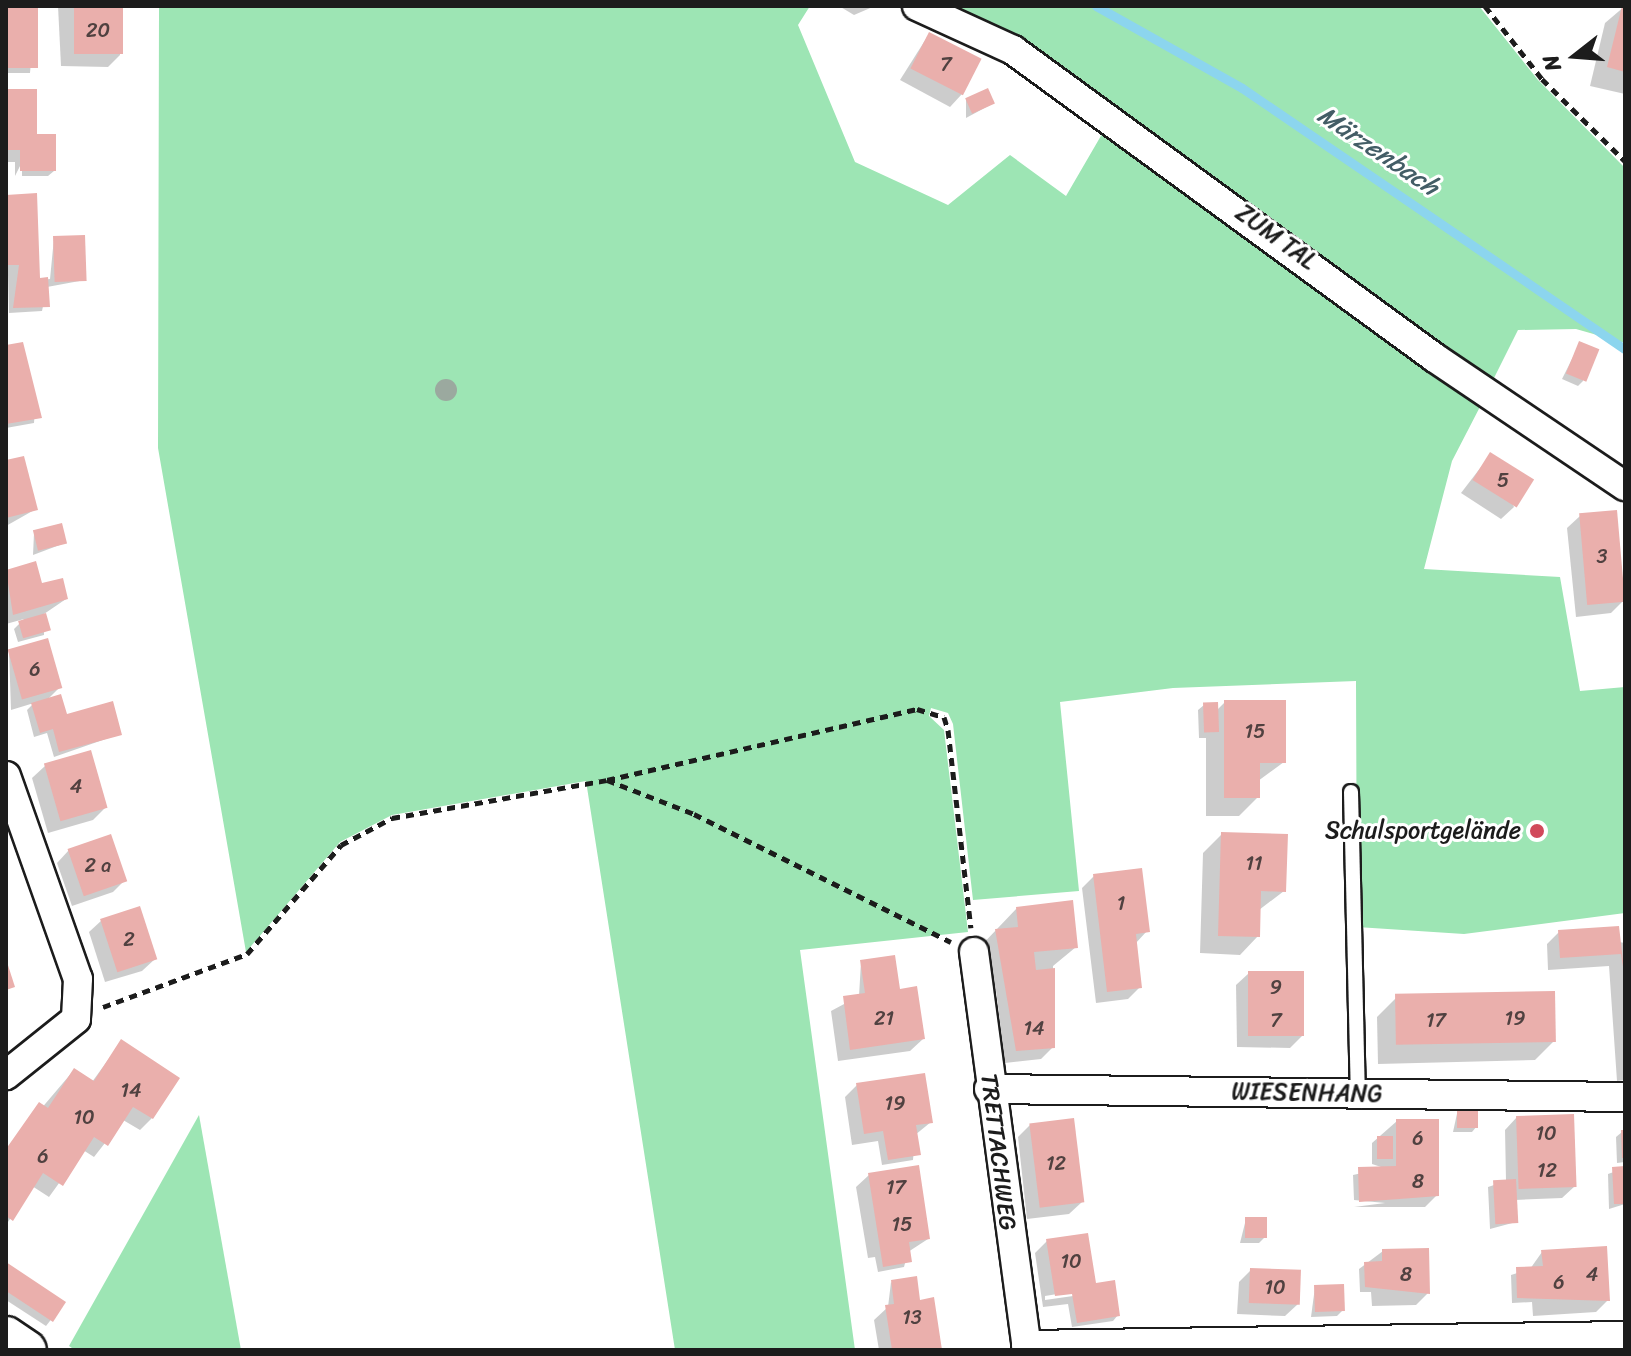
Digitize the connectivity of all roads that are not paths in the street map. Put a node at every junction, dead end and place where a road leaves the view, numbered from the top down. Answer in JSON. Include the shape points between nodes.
{"nodes":[{"id":1,"x":917,"y":6,"type":"edge"},
{"id":2,"x":1625,"y":486,"type":"edge"},
{"id":3,"x":6,"y":776,"type":"edge"},
{"id":4,"x":1351,"y":792,"type":"dead end"},
{"id":5,"x":974,"y":952,"type":"road end"},
{"id":6,"x":6,"y":1075,"type":"edge"},
{"id":7,"x":989,"y":1089,"type":"junction"},
{"id":8,"x":1358,"y":1094,"type":"junction"},
{"id":9,"x":1625,"y":1097,"type":"edge"},
{"id":10,"x":6,"y":1336,"type":"edge"},
{"id":11,"x":1625,"y":1336,"type":"edge"},
{"id":12,"x":1026,"y":1348,"type":"edge"},
{"id":13,"x":27,"y":1350,"type":"edge"}],
"edges":[{"from":1,"to":2,"type":"street","name":"ZUM TAL","via":[[1026,59],[1435,358]]},
{"from":3,"to":6,"type":"street","via":[[78,979],[76,1019]]},
{"from":4,"to":8,"type":"lane"},
{"from":5,"to":7,"type":"street","name":"TRETTACHWEG"},
{"from":7,"to":8,"type":"street","name":"WIESENHANG"},
{"from":7,"to":12,"type":"street","name":"TRETTACHWEG"},
{"from":8,"to":9,"type":"street","name":"WIESENHANG"},
{"from":10,"to":13,"type":"main road"},
{"from":11,"to":12,"type":"street"}]}
